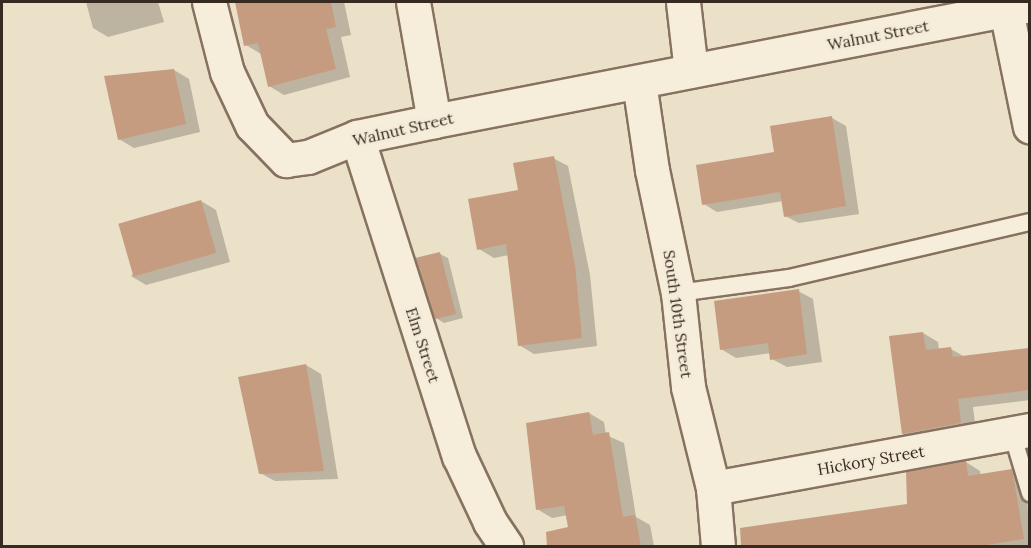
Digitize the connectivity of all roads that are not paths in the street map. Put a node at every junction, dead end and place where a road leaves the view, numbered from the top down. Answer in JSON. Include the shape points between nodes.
{"nodes":[{"id":1,"x":413,"y":2,"type":"edge"},
{"id":2,"x":683,"y":2,"type":"edge"},
{"id":3,"x":1017,"y":8,"type":"edge"},
{"id":4,"x":212,"y":13,"type":"edge"},
{"id":5,"x":691,"y":72,"type":"junction"},
{"id":6,"x":639,"y":82,"type":"junction"},
{"id":7,"x":434,"y":121,"type":"junction"},
{"id":8,"x":1029,"y":127,"type":"edge"},
{"id":9,"x":357,"y":137,"type":"junction"},
{"id":10,"x":1029,"y":222,"type":"edge"},
{"id":11,"x":678,"y":293,"type":"junction"},
{"id":12,"x":1021,"y":432,"type":"edge"},
{"id":13,"x":713,"y":488,"type":"junction"},
{"id":14,"x":1029,"y":493,"type":"edge"},
{"id":15,"x":506,"y":546,"type":"edge"},
{"id":16,"x":718,"y":546,"type":"edge"}],
"edges":[{"from":1,"to":7,"type":"street"},
{"from":2,"to":5,"type":"street"},
{"from":3,"to":5,"type":"street","name":"Walnut Street"},
{"from":3,"to":8,"type":"street"},
{"from":4,"to":9,"type":"street","name":"Walnut Street","via":[[227,72],[252,125],[286,160],[308,157]]},
{"from":5,"to":6,"type":"street","name":"Walnut Street"},
{"from":6,"to":7,"type":"street","name":"Walnut Street"},
{"from":6,"to":11,"type":"street","name":"South 10th Street","via":[[652,170]]},
{"from":7,"to":9,"type":"street","name":"Walnut Street"},
{"from":9,"to":15,"type":"street","name":"Elm Street","via":[[459,456],[490,522]]},
{"from":10,"to":11,"type":"lane","via":[[789,279]]},
{"from":11,"to":13,"type":"street","name":"South 10th Street","via":[[688,387]]},
{"from":12,"to":13,"type":"street","name":"Hickory Street"},
{"from":12,"to":14,"type":"lane"},
{"from":13,"to":16,"type":"street","name":"South 10th Street"}]}
